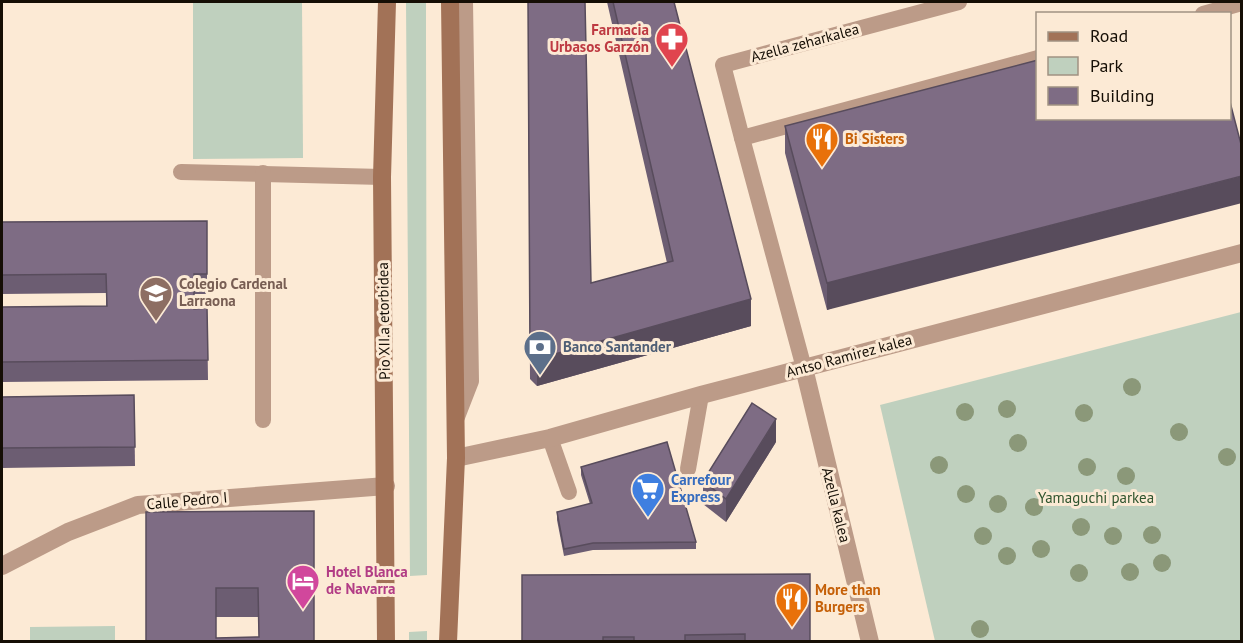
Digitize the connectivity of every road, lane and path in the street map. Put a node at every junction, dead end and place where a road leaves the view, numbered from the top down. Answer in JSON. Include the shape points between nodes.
{"nodes":[{"id":1,"x":387,"y":2,"type":"edge"},
{"id":2,"x":450,"y":2,"type":"edge"},
{"id":3,"x":465,"y":2,"type":"edge"},
{"id":4,"x":959,"y":2,"type":"edge"},
{"id":5,"x":1242,"y":3,"type":"edge"},
{"id":6,"x":1210,"y":12,"type":"edge"},
{"id":7,"x":1036,"y":59,"type":"edge"},
{"id":8,"x":742,"y":138,"type":"junction"},
{"id":9,"x":181,"y":172,"type":"dead end"},
{"id":10,"x":263,"y":173,"type":"junction"},
{"id":11,"x":382,"y":177,"type":"junction"},
{"id":12,"x":1242,"y":253,"type":"edge"},
{"id":13,"x":804,"y":368,"type":"junction"},
{"id":14,"x":701,"y":395,"type":"junction"},
{"id":15,"x":263,"y":420,"type":"dead end"},
{"id":16,"x":456,"y":421,"type":"junction"},
{"id":17,"x":550,"y":438,"type":"junction"},
{"id":18,"x":456,"y":458,"type":"junction"},
{"id":19,"x":688,"y":469,"type":"dead end"},
{"id":20,"x":386,"y":486,"type":"junction"},
{"id":21,"x":569,"y":492,"type":"dead end"},
{"id":22,"x":2,"y":566,"type":"edge"},
{"id":23,"x":386,"y":642,"type":"edge"},
{"id":24,"x":448,"y":642,"type":"edge"},
{"id":25,"x":870,"y":642,"type":"edge"}],
"edges":[{"from":1,"to":11,"type":"main road","name":"Pio XII.a etorbidea"},
{"from":2,"to":16,"type":"main road"},
{"from":3,"to":16,"type":"lane","via":[[471,381]]},
{"from":4,"to":8,"type":"lane","name":"Azella zeharkalea","via":[[723,65]]},
{"from":5,"to":6,"type":"lane"},
{"from":7,"to":8,"type":"lane"},
{"from":8,"to":13,"type":"lane","name":"Azella zeharkalea"},
{"from":9,"to":10,"type":"lane"},
{"from":10,"to":11,"type":"lane"},
{"from":10,"to":15,"type":"lane"},
{"from":11,"to":20,"type":"main road","name":"Pio XII.a etorbidea"},
{"from":12,"to":13,"type":"street","name":"Antso Ramirez kalea"},
{"from":13,"to":14,"type":"street","name":"Antso Ramirez kalea"},
{"from":13,"to":25,"type":"street","name":"Azella kalea"},
{"from":14,"to":17,"type":"street","name":"Antso Ramirez kalea"},
{"from":14,"to":19,"type":"lane"},
{"from":16,"to":18,"type":"main road"},
{"from":17,"to":18,"type":"street","name":"Antso Ramirez kalea"},
{"from":17,"to":21,"type":"lane"},
{"from":18,"to":24,"type":"main road"},
{"from":20,"to":22,"type":"street","name":"Calle Pedro I","via":[[138,505],[68,532]]},
{"from":20,"to":23,"type":"main road","name":"Pio XII.a etorbidea"}]}
